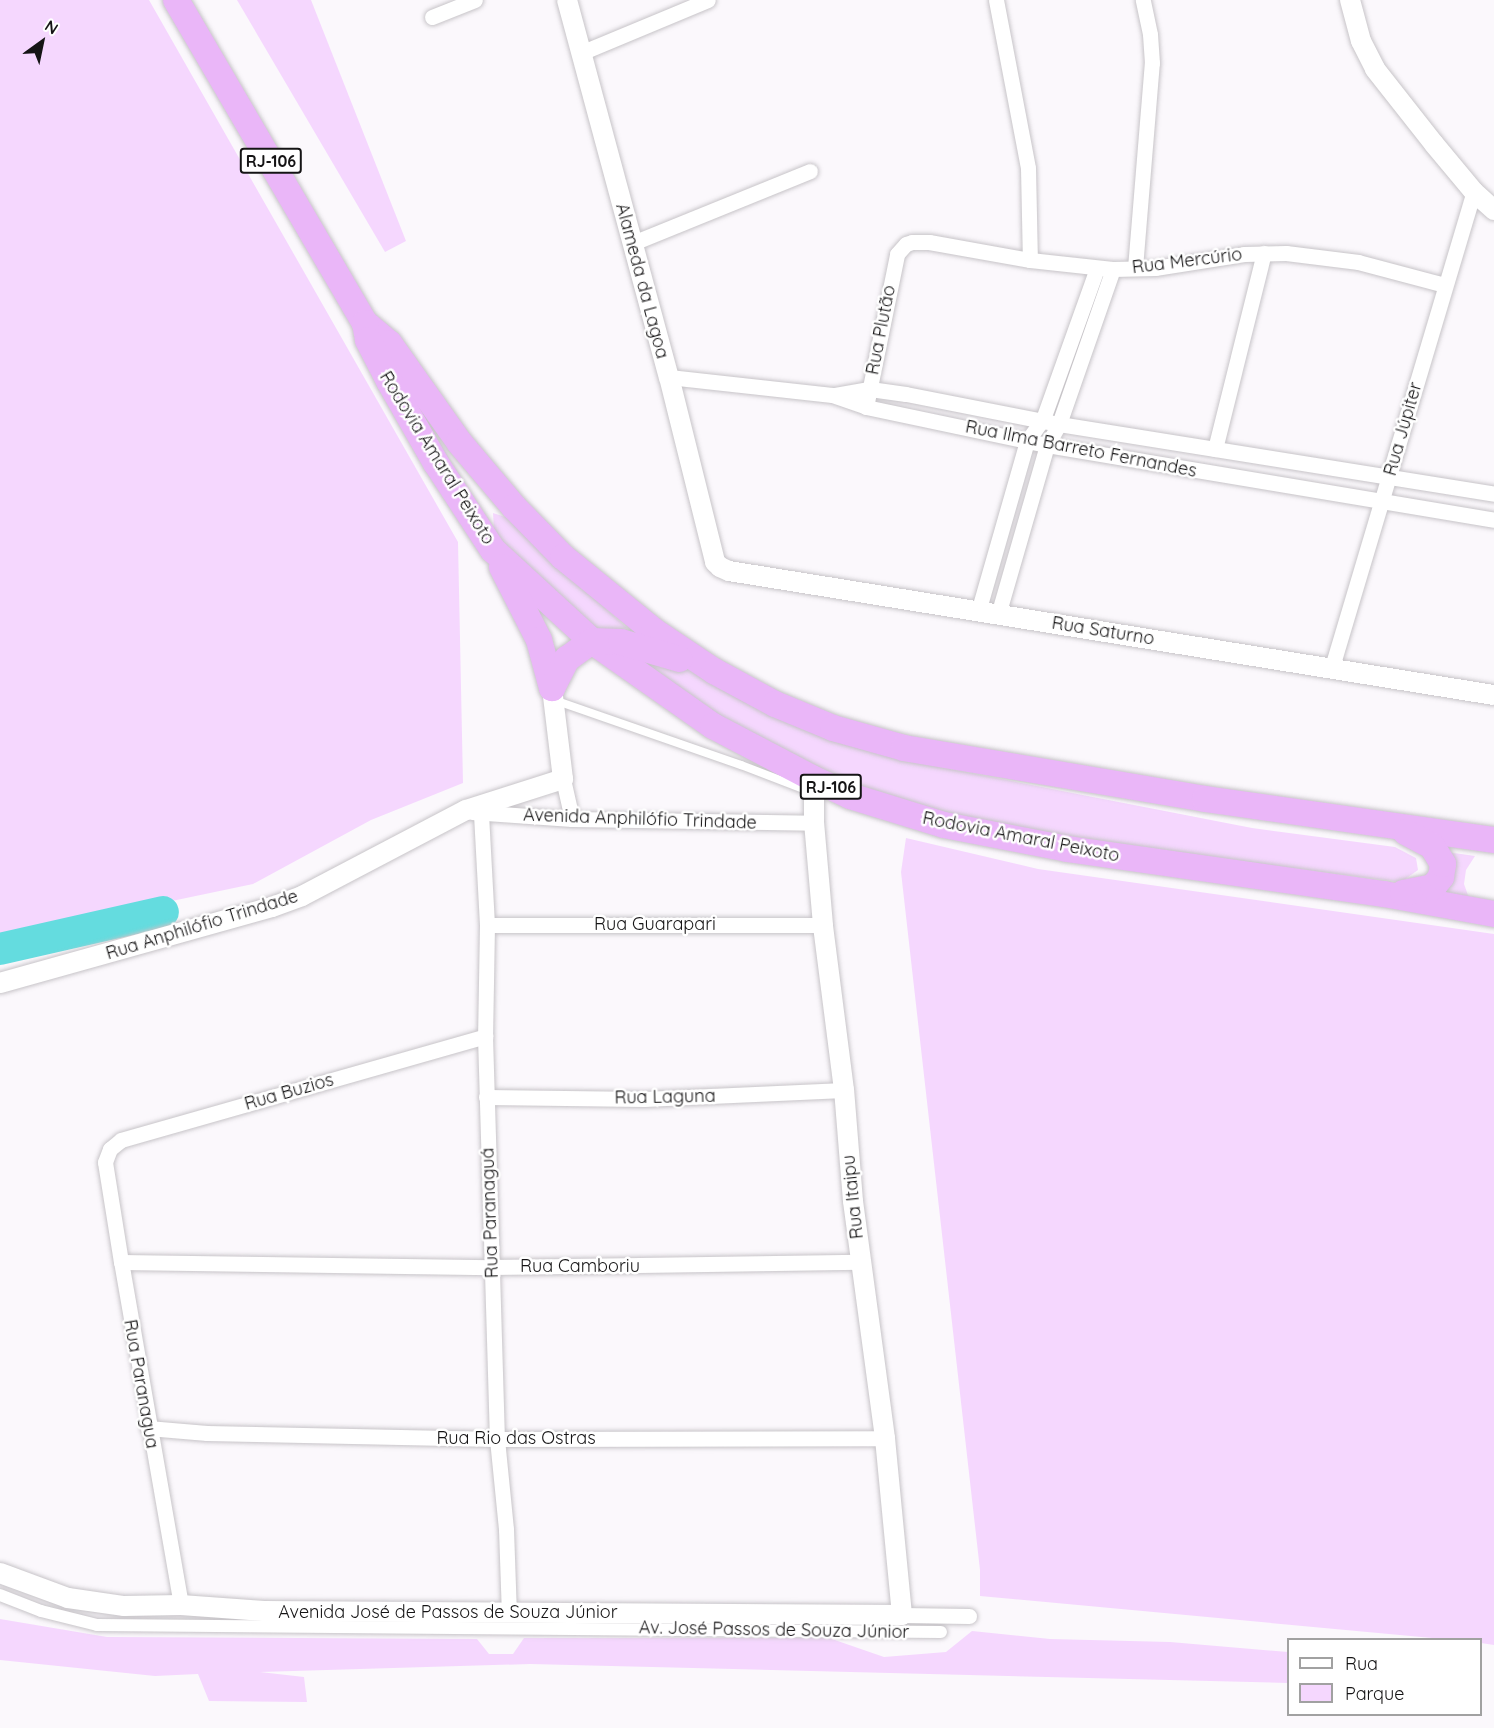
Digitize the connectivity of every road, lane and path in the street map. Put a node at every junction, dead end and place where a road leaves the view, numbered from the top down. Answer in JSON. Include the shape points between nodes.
{"nodes":[{"id":1,"x":176,"y":0,"type":"edge"},
{"id":2,"x":475,"y":0,"type":"edge"},
{"id":3,"x":567,"y":0,"type":"edge"},
{"id":4,"x":708,"y":0,"type":"edge"},
{"id":5,"x":996,"y":0,"type":"edge"},
{"id":6,"x":1143,"y":0,"type":"edge"},
{"id":7,"x":1350,"y":0,"type":"edge"},
{"id":8,"x":432,"y":17,"type":"dead end"},
{"id":9,"x":583,"y":52,"type":"junction"},
{"id":10,"x":810,"y":171,"type":"dead end"},
{"id":11,"x":1474,"y":192,"type":"junction"},
{"id":12,"x":1494,"y":210,"type":"edge"},
{"id":13,"x":633,"y":243,"type":"junction"},
{"id":14,"x":1264,"y":253,"type":"junction"},
{"id":15,"x":897,"y":254,"type":"joint"},
{"id":16,"x":1030,"y":260,"type":"junction"},
{"id":17,"x":1105,"y":268,"type":"junction"},
{"id":18,"x":1135,"y":268,"type":"junction"},
{"id":19,"x":1445,"y":285,"type":"junction"},
{"id":20,"x":365,"y":322,"type":"junction"},
{"id":21,"x":669,"y":377,"type":"junction"},
{"id":22,"x":870,"y":389,"type":"junction"},
{"id":23,"x":832,"y":395,"type":"junction"},
{"id":24,"x":866,"y":407,"type":"junction"},
{"id":25,"x":1043,"y":419,"type":"junction"},
{"id":26,"x":1059,"y":424,"type":"junction"},
{"id":27,"x":1027,"y":441,"type":"junction"},
{"id":28,"x":1047,"y":445,"type":"junction"},
{"id":29,"x":1215,"y":449,"type":"junction"},
{"id":30,"x":1389,"y":478,"type":"junction"},
{"id":31,"x":1494,"y":494,"type":"edge"},
{"id":32,"x":1383,"y":504,"type":"junction"},
{"id":33,"x":1494,"y":520,"type":"edge"},
{"id":34,"x":493,"y":550,"type":"junction"},
{"id":35,"x":715,"y":562,"type":"joint"},
{"id":36,"x":978,"y":612,"type":"junction"},
{"id":37,"x":998,"y":615,"type":"junction"},
{"id":38,"x":592,"y":641,"type":"junction"},
{"id":39,"x":1332,"y":667,"type":"junction"},
{"id":40,"x":714,"y":671,"type":"junction"},
{"id":41,"x":552,"y":694,"type":"junction"},
{"id":42,"x":1494,"y":695,"type":"edge"},
{"id":43,"x":563,"y":779,"type":"junction"},
{"id":44,"x":814,"y":786,"type":"junction"},
{"id":45,"x":474,"y":812,"type":"junction"},
{"id":46,"x":572,"y":819,"type":"junction"},
{"id":47,"x":814,"y":823,"type":"junction"},
{"id":48,"x":1397,"y":827,"type":"junction"},
{"id":49,"x":1494,"y":840,"type":"edge"},
{"id":50,"x":1384,"y":894,"type":"junction"},
{"id":51,"x":1494,"y":914,"type":"edge"},
{"id":52,"x":487,"y":925,"type":"junction"},
{"id":53,"x":823,"y":925,"type":"junction"},
{"id":54,"x":0,"y":983,"type":"edge"},
{"id":55,"x":485,"y":1036,"type":"junction"},
{"id":56,"x":844,"y":1090,"type":"junction"},
{"id":57,"x":486,"y":1096,"type":"junction"},
{"id":58,"x":105,"y":1162,"type":"joint"},
{"id":59,"x":120,"y":1262,"type":"junction"},
{"id":60,"x":860,"y":1262,"type":"junction"},
{"id":61,"x":492,"y":1266,"type":"junction"},
{"id":62,"x":148,"y":1428,"type":"junction"},
{"id":63,"x":885,"y":1438,"type":"junction"},
{"id":64,"x":497,"y":1439,"type":"junction"},
{"id":65,"x":0,"y":1573,"type":"edge"},
{"id":66,"x":0,"y":1595,"type":"edge"},
{"id":67,"x":181,"y":1605,"type":"junction"},
{"id":68,"x":509,"y":1613,"type":"junction"},
{"id":69,"x":902,"y":1616,"type":"junction"},
{"id":70,"x":969,"y":1616,"type":"dead end"},
{"id":71,"x":941,"y":1632,"type":"dead end"}],
"edges":[{"from":1,"to":20,"type":"highway","name":"Rodovia Amaral Peixoto","number":"RJ-106"},
{"from":2,"to":8,"type":"street"},
{"from":3,"to":9,"type":"street","name":"Alameda da Lagoa"},
{"from":4,"to":9,"type":"street"},
{"from":5,"to":16,"type":"street","via":[[1028,168]]},
{"from":6,"to":18,"type":"street","via":[[1152,63]]},
{"from":7,"to":11,"type":"street","via":[[1361,41],[1375,69]]},
{"from":9,"to":13,"type":"street","name":"Alameda da Lagoa"},
{"from":10,"to":13,"type":"street"},
{"from":11,"to":12,"type":"street"},
{"from":11,"to":19,"type":"street","name":"Rua Júpiter"},
{"from":13,"to":21,"type":"street","name":"Alameda da Lagoa"},
{"from":14,"to":18,"type":"street","name":"Rua Mercúrio"},
{"from":14,"to":19,"type":"street","name":"Rua Mercúrio","via":[[1358,262]]},
{"from":14,"to":29,"type":"street"},
{"from":15,"to":16,"type":"street","name":"Rua Mercúrio","via":[[906,244],[918,241]]},
{"from":15,"to":22,"type":"street","name":"Rua Plutão"},
{"from":16,"to":17,"type":"street","name":"Rua Mercúrio"},
{"from":17,"to":18,"type":"street","name":"Rua Mercúrio"},
{"from":17,"to":25,"type":"street"},
{"from":17,"to":26,"type":"street"},
{"from":19,"to":30,"type":"street","name":"Rua Júpiter"},
{"from":20,"to":34,"type":"highway","name":"Rodovia Amaral Peixoto","number":"RJ-106","via":[[368,340],[389,381]]},
{"from":20,"to":40,"type":"highway","name":"Rodovia Amaral Peixoto","number":"RJ-106","via":[[389,343],[459,442],[514,507],[563,556],[654,631]]},
{"from":21,"to":23,"type":"street","name":"Rua Ilma Barreto Fernandes"},
{"from":21,"to":35,"type":"street","name":"Alameda da Lagoa"},
{"from":22,"to":23,"type":"street","name":"Rua Ilma Barreto Fernandes"},
{"from":22,"to":24,"type":"street","name":"Rua Plutão"},
{"from":22,"to":25,"type":"street","name":"Rua Ilma Barreto Fernandes"},
{"from":23,"to":24,"type":"street","name":"Rua Ilma Barreto Fernandes"},
{"from":24,"to":27,"type":"street","name":"Rua Ilma Barreto Fernandes"},
{"from":25,"to":26,"type":"street","name":"Rua Ilma Barreto Fernandes"},
{"from":25,"to":27,"type":"street"},
{"from":26,"to":28,"type":"street"},
{"from":26,"to":29,"type":"street","name":"Rua Ilma Barreto Fernandes"},
{"from":27,"to":28,"type":"street","name":"Rua Ilma Barreto Fernandes"},
{"from":27,"to":36,"type":"street"},
{"from":28,"to":32,"type":"street","name":"Rua Ilma Barreto Fernandes"},
{"from":28,"to":37,"type":"street"},
{"from":29,"to":30,"type":"street","name":"Rua Ilma Barreto Fernandes"},
{"from":30,"to":31,"type":"street","name":"Rua Ilma Barreto Fernandes"},
{"from":30,"to":32,"type":"street","name":"Rua Júpiter"},
{"from":32,"to":33,"type":"street","name":"Rua Ilma Barreto Fernandes"},
{"from":32,"to":39,"type":"street","name":"Rua Júpiter"},
{"from":34,"to":38,"type":"highway","name":"Rodovia Amaral Peixoto","number":"RJ-106"},
{"from":34,"to":41,"type":"highway","via":[[539,640]]},
{"from":35,"to":36,"type":"street","name":"Rua Saturno","via":[[729,571]]},
{"from":36,"to":37,"type":"street","name":"Rua Saturno"},
{"from":37,"to":39,"type":"street","name":"Rua Saturno"},
{"from":38,"to":40,"type":"highway","via":[[649,648]]},
{"from":38,"to":41,"type":"highway","via":[[567,659]]},
{"from":38,"to":44,"type":"highway","name":"Rodovia Amaral Peixoto","number":"RJ-106","via":[[713,726]]},
{"from":39,"to":42,"type":"street","name":"Rua Saturno"},
{"from":40,"to":48,"type":"highway","name":"Rodovia Amaral Peixoto","number":"RJ-106","via":[[775,704],[824,724],[904,748],[1205,800]]},
{"from":41,"to":43,"type":"street"},
{"from":41,"to":44,"type":"lane","via":[[741,765]]},
{"from":43,"to":45,"type":"street","name":"Rua Anphilófio Trindade"},
{"from":43,"to":46,"type":"street"},
{"from":44,"to":47,"type":"street","name":"Rua Itaipu"},
{"from":44,"to":50,"type":"highway","name":"Rodovia Amaral Peixoto","number":"RJ-106","via":[[944,825],[1066,849]]},
{"from":45,"to":46,"type":"street","name":"Avenida Anphilófio Trindade"},
{"from":45,"to":52,"type":"street","name":"Rua Paranaguá"},
{"from":45,"to":54,"type":"street","name":"Rua Anphilófio Trindade","via":[[292,900]]},
{"from":46,"to":47,"type":"street","name":"Avenida Anphilófio Trindade"},
{"from":47,"to":53,"type":"street","name":"Rua Itaipu"},
{"from":48,"to":49,"type":"highway","name":"Rodovia Amaral Peixoto","number":"RJ-106"},
{"from":48,"to":50,"type":"highway","via":[[1431,846],[1441,858],[1443,869],[1433,887]]},
{"from":50,"to":51,"type":"highway","name":"Rodovia Amaral Peixoto","number":"RJ-106"},
{"from":52,"to":53,"type":"street","name":"Rua Guarapari"},
{"from":52,"to":55,"type":"street","name":"Rua Paranaguá"},
{"from":53,"to":56,"type":"street","name":"Rua Itaipu"},
{"from":55,"to":57,"type":"street","name":"Rua Paranaguá"},
{"from":55,"to":58,"type":"street","name":"Rua Buzios","via":[[121,1140],[110,1149]]},
{"from":56,"to":57,"type":"street","name":"Rua Laguna","via":[[644,1099]]},
{"from":56,"to":60,"type":"street","name":"Rua Itaipu"},
{"from":57,"to":61,"type":"street","name":"Rua Paranaguá"},
{"from":58,"to":59,"type":"street","name":"Rua Paranagua"},
{"from":59,"to":61,"type":"street","name":"Rua Camboriu"},
{"from":59,"to":62,"type":"street","name":"Rua Paranagua"},
{"from":60,"to":61,"type":"street","name":"Rua Camboriu"},
{"from":60,"to":63,"type":"street","name":"Rua Itaipu"},
{"from":61,"to":64,"type":"street","name":"Rua Paranaguá"},
{"from":62,"to":64,"type":"street","name":"Rua Rio das Ostras","via":[[207,1433]]},
{"from":62,"to":67,"type":"street","name":"Rua Paranagua"},
{"from":63,"to":64,"type":"street","name":"Rua Rio das Ostras"},
{"from":63,"to":69,"type":"street","name":"Rua Itaipu"},
{"from":64,"to":68,"type":"street","name":"Rua Paranaguá"},
{"from":65,"to":67,"type":"street","name":"Avenida José de Passos de Souza Júnior","via":[[68,1598],[100,1604]]},
{"from":66,"to":71,"type":"street","name":"Av. José Passos de Souza Júnior","via":[[41,1611],[97,1625]]},
{"from":67,"to":68,"type":"street","name":"Avenida José de Passos de Souza Júnior","via":[[264,1611]]},
{"from":68,"to":69,"type":"street","name":"Avenida José de Passos de Souza Júnior"},
{"from":69,"to":70,"type":"street"}]}
